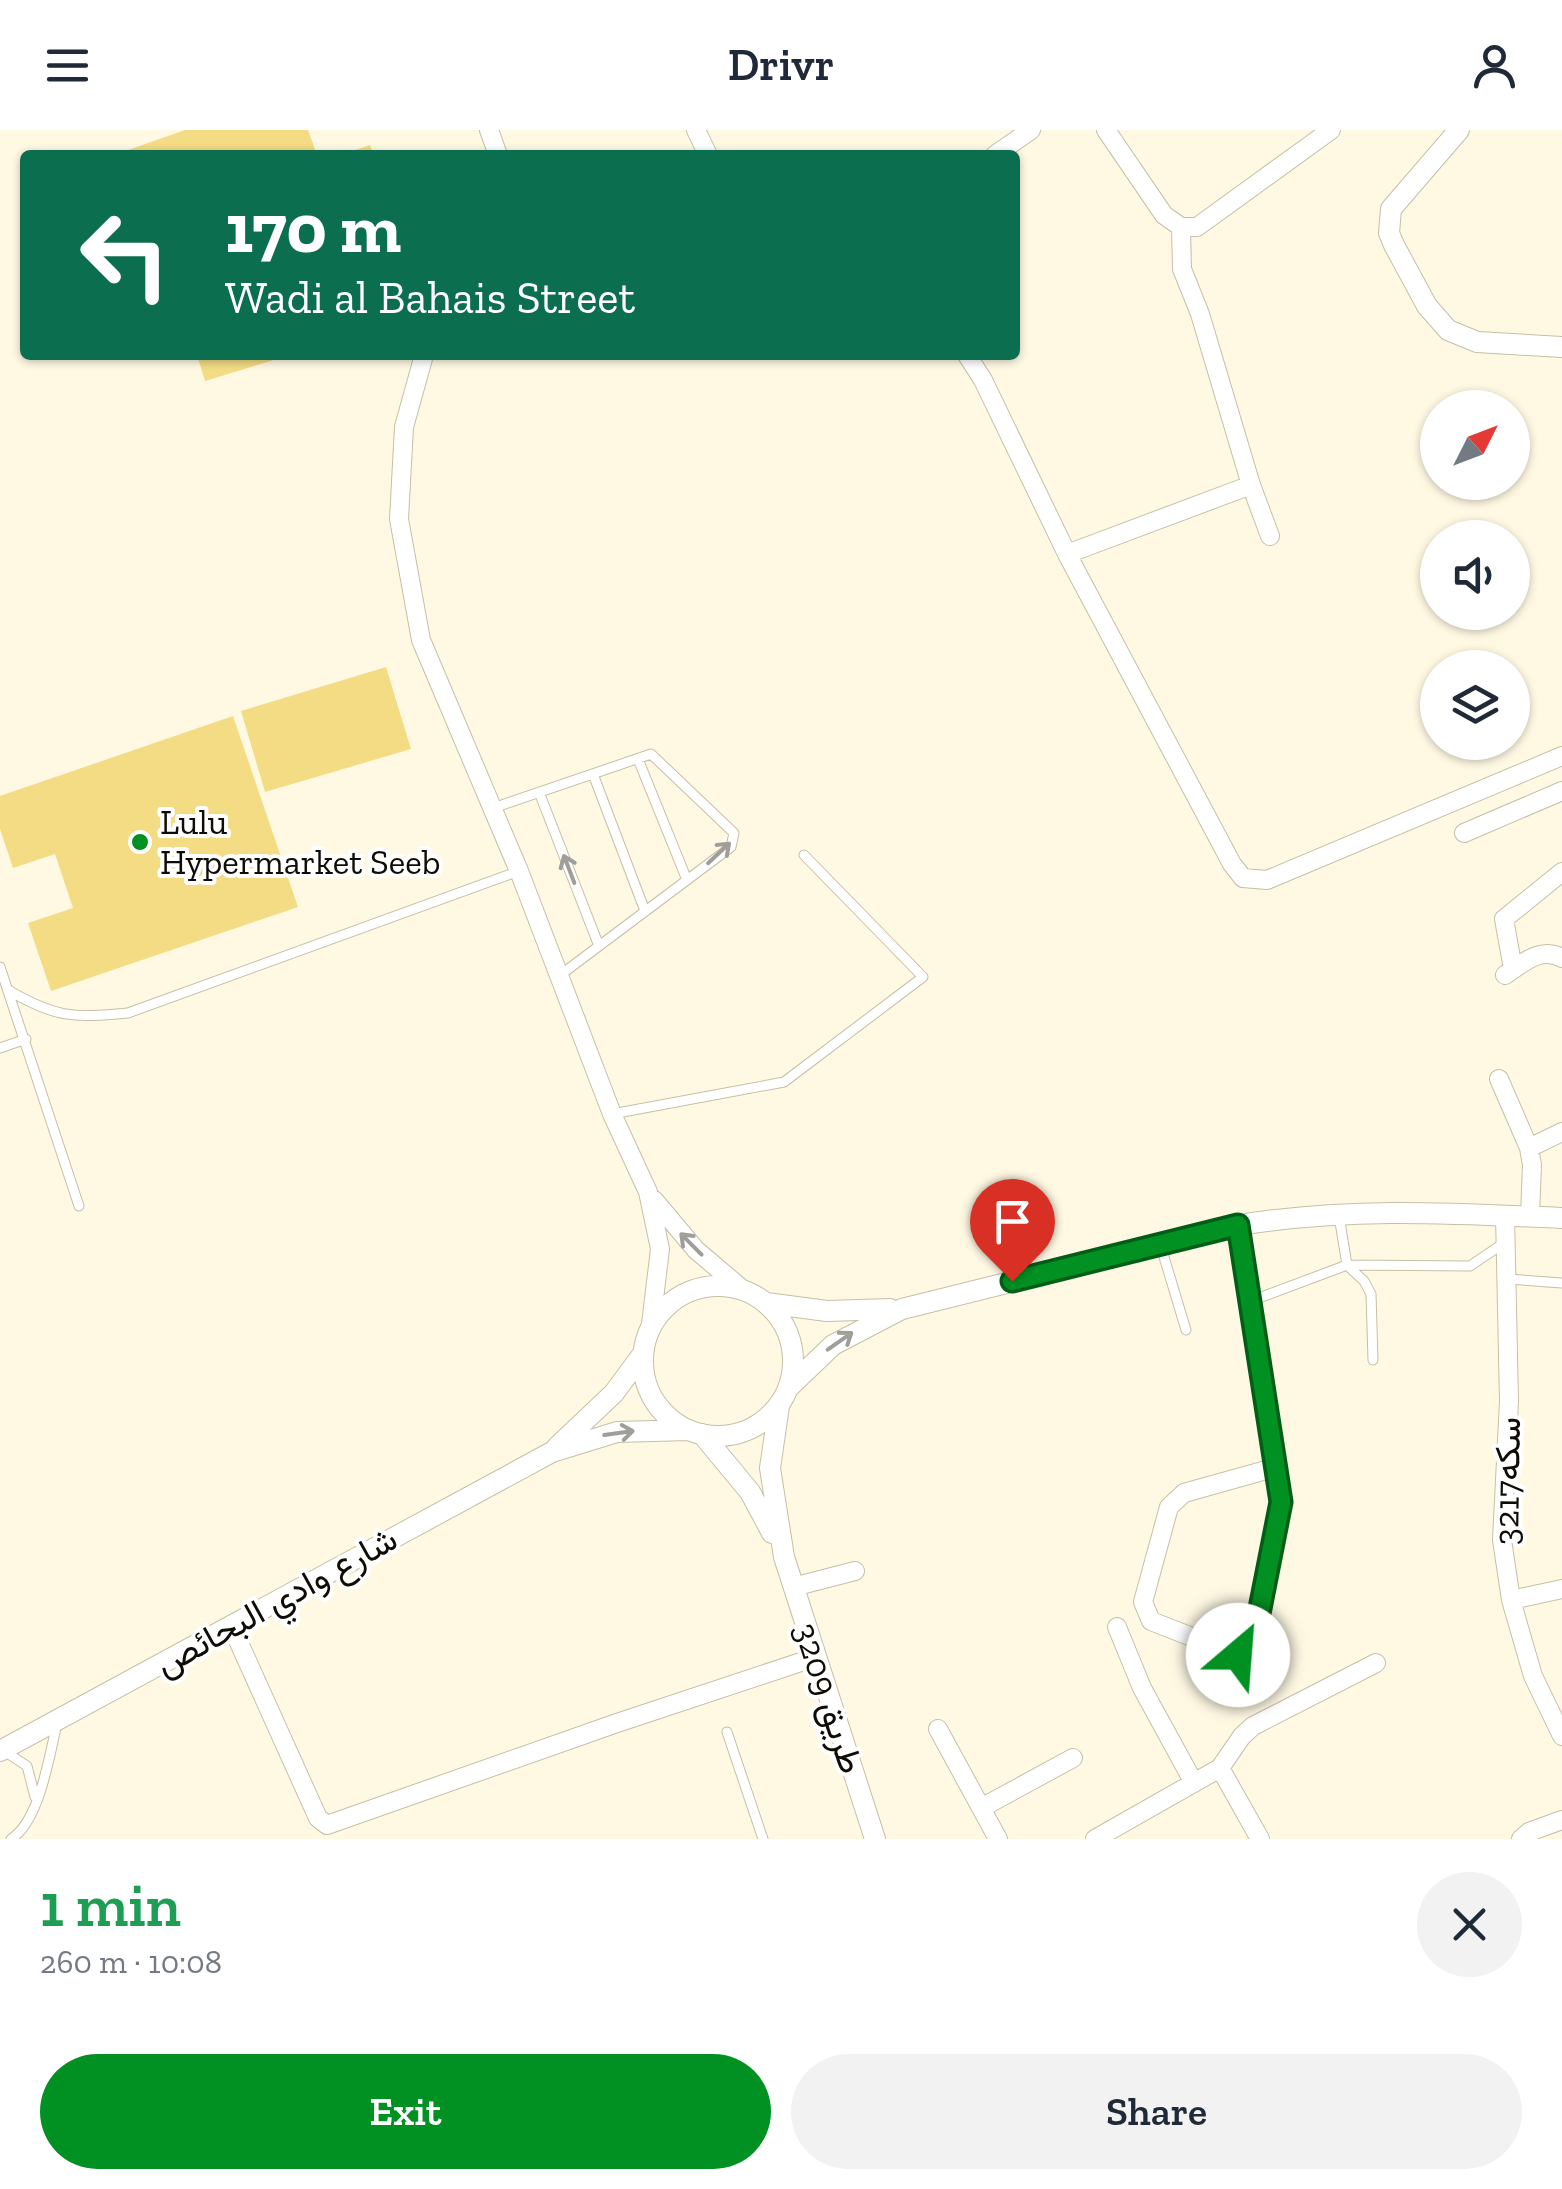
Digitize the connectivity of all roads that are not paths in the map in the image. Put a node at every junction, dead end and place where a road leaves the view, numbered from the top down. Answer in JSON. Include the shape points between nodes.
{"nodes":[{"id":1,"x":1031,"y":130,"type":"edge"},
{"id":2,"x":1106,"y":130,"type":"edge"},
{"id":3,"x":1331,"y":130,"type":"edge"},
{"id":4,"x":1459,"y":130,"type":"edge"},
{"id":5,"x":1003,"y":150,"type":"edge"},
{"id":6,"x":1181,"y":227,"type":"junction"},
{"id":7,"x":1562,"y":347,"type":"edge"},
{"id":8,"x":423,"y":360,"type":"edge"},
{"id":9,"x":970,"y":360,"type":"edge"},
{"id":10,"x":1251,"y":485,"type":"junction"},
{"id":11,"x":1270,"y":536,"type":"dead end"},
{"id":12,"x":1067,"y":554,"type":"junction"},
{"id":13,"x":1562,"y":756,"type":"edge"},
{"id":14,"x":638,"y":759,"type":"junction"},
{"id":15,"x":594,"y":774,"type":"junction"},
{"id":16,"x":1562,"y":791,"type":"edge"},
{"id":17,"x":540,"y":792,"type":"junction"},
{"id":18,"x":492,"y":808,"type":"junction"},
{"id":19,"x":1464,"y":832,"type":"dead end"},
{"id":20,"x":804,"y":855,"type":"dead end"},
{"id":21,"x":519,"y":871,"type":"junction"},
{"id":22,"x":1562,"y":872,"type":"edge"},
{"id":23,"x":686,"y":880,"type":"junction"},
{"id":24,"x":645,"y":911,"type":"junction"},
{"id":25,"x":599,"y":946,"type":"junction"},
{"id":26,"x":1562,"y":958,"type":"edge"},
{"id":27,"x":0,"y":966,"type":"edge"},
{"id":28,"x":560,"y":976,"type":"junction"},
{"id":29,"x":8,"y":990,"type":"junction"},
{"id":30,"x":26,"y":1039,"type":"junction"},
{"id":31,"x":0,"y":1048,"type":"edge"},
{"id":32,"x":1499,"y":1079,"type":"dead end"},
{"id":33,"x":612,"y":1114,"type":"junction"},
{"id":34,"x":1562,"y":1132,"type":"edge"},
{"id":35,"x":1528,"y":1148,"type":"junction"},
{"id":36,"x":648,"y":1192,"type":"junction"},
{"id":37,"x":79,"y":1206,"type":"dead end"},
{"id":38,"x":1339,"y":1213,"type":"junction"},
{"id":39,"x":1505,"y":1215,"type":"junction"},
{"id":40,"x":1530,"y":1216,"type":"junction"},
{"id":41,"x":1562,"y":1218,"type":"edge"},
{"id":42,"x":1238,"y":1225,"type":"junction"},
{"id":43,"x":1506,"y":1242,"type":"junction"},
{"id":44,"x":1160,"y":1244,"type":"junction"},
{"id":45,"x":1347,"y":1265,"type":"junction"},
{"id":46,"x":1508,"y":1280,"type":"junction"},
{"id":47,"x":1562,"y":1283,"type":"edge"},
{"id":48,"x":742,"y":1289,"type":"junction"},
{"id":49,"x":1251,"y":1301,"type":"junction"},
{"id":50,"x":766,"y":1303,"type":"junction"},
{"id":51,"x":902,"y":1308,"type":"junction"},
{"id":52,"x":651,"y":1324,"type":"junction"},
{"id":53,"x":1186,"y":1330,"type":"dead end"},
{"id":54,"x":642,"y":1355,"type":"junction"},
{"id":55,"x":1373,"y":1360,"type":"dead end"},
{"id":56,"x":784,"y":1396,"type":"junction"},
{"id":57,"x":695,"y":1432,"type":"junction"},
{"id":58,"x":552,"y":1452,"type":"junction"},
{"id":59,"x":1277,"y":1467,"type":"junction"},
{"id":60,"x":784,"y":1557,"type":"junction"},
{"id":61,"x":854,"y":1570,"type":"dead end"},
{"id":62,"x":793,"y":1587,"type":"junction"},
{"id":63,"x":1562,"y":1589,"type":"edge"},
{"id":64,"x":1510,"y":1600,"type":"junction"},
{"id":65,"x":231,"y":1625,"type":"junction"},
{"id":66,"x":1118,"y":1627,"type":"dead end"},
{"id":67,"x":816,"y":1657,"type":"junction"},
{"id":68,"x":1376,"y":1664,"type":"dead end"},
{"id":69,"x":58,"y":1720,"type":"junction"},
{"id":70,"x":938,"y":1729,"type":"dead end"},
{"id":71,"x":727,"y":1732,"type":"dead end"},
{"id":72,"x":1562,"y":1736,"type":"edge"},
{"id":73,"x":1,"y":1750,"type":"edge"},
{"id":74,"x":1073,"y":1758,"type":"dead end"},
{"id":75,"x":1220,"y":1768,"type":"junction"},
{"id":76,"x":1194,"y":1782,"type":"junction"},
{"id":77,"x":36,"y":1805,"type":"junction"},
{"id":78,"x":981,"y":1808,"type":"junction"},
{"id":79,"x":1562,"y":1820,"type":"edge"},
{"id":80,"x":11,"y":1839,"type":"edge"},
{"id":81,"x":763,"y":1839,"type":"edge"},
{"id":82,"x":875,"y":1839,"type":"edge"},
{"id":83,"x":998,"y":1839,"type":"edge"},
{"id":84,"x":1095,"y":1839,"type":"edge"},
{"id":85,"x":1260,"y":1839,"type":"edge"},
{"id":86,"x":1521,"y":1839,"type":"edge"}],
"edges":[{"from":1,"to":5,"type":"street"},
{"from":2,"to":6,"type":"street","via":[[1164,215]]},
{"from":3,"to":6,"type":"street","via":[[1197,227]]},
{"from":4,"to":7,"type":"street","via":[[1392,209],[1394,245],[1448,330],[1477,342]]},
{"from":6,"to":10,"type":"street","via":[[1182,269]]},
{"from":8,"to":18,"type":"street","via":[[404,427],[399,519],[422,640]]},
{"from":9,"to":12,"type":"street"},
{"from":10,"to":11,"type":"street"},
{"from":10,"to":12,"type":"street"},
{"from":12,"to":13,"type":"street","via":[[1244,878],[1267,880]]},
{"from":14,"to":15,"type":"lane"},
{"from":14,"to":23,"type":"lane"},
{"from":23,"to":14,"type":"lane","one_way":true,"via":[[730,846],[734,833],[651,754]]},
{"from":15,"to":17,"type":"lane"},
{"from":15,"to":24,"type":"lane"},
{"from":16,"to":19,"type":"street"},
{"from":17,"to":18,"type":"lane"},
{"from":25,"to":17,"type":"lane","one_way":true},
{"from":18,"to":21,"type":"street"},
{"from":20,"to":33,"type":"lane","via":[[923,977],[784,1082]]},
{"from":21,"to":28,"type":"street"},
{"from":21,"to":29,"type":"lane","via":[[128,1013],[76,1018]]},
{"from":22,"to":26,"type":"street","via":[[1504,919],[1509,972],[1542,953]]},
{"from":23,"to":24,"type":"lane"},
{"from":24,"to":25,"type":"lane"},
{"from":25,"to":28,"type":"lane"},
{"from":27,"to":29,"type":"lane"},
{"from":28,"to":33,"type":"street"},
{"from":29,"to":30,"type":"lane"},
{"from":30,"to":31,"type":"lane"},
{"from":30,"to":37,"type":"lane"},
{"from":32,"to":35,"type":"street"},
{"from":33,"to":36,"type":"street"},
{"from":34,"to":35,"type":"street"},
{"from":35,"to":40,"type":"street"},
{"from":48,"to":36,"type":"street","one_way":true,"via":[[696,1250]]},
{"from":36,"to":52,"type":"street","via":[[660,1248]]},
{"from":38,"to":39,"type":"street"},
{"from":38,"to":42,"type":"street"},
{"from":38,"to":45,"type":"lane"},
{"from":39,"to":40,"type":"street"},
{"from":39,"to":43,"type":"street","name":"سكه3217"},
{"from":40,"to":41,"type":"street"},
{"from":42,"to":44,"type":"street"},
{"from":42,"to":49,"type":"street"},
{"from":43,"to":45,"type":"lane","via":[[1470,1266]]},
{"from":43,"to":46,"type":"street","name":"سكه3217"},
{"from":44,"to":51,"type":"street"},
{"from":44,"to":53,"type":"lane"},
{"from":45,"to":49,"type":"lane"},
{"from":45,"to":55,"type":"lane","via":[[1371,1294]]},
{"from":46,"to":47,"type":"lane"},
{"from":46,"to":64,"type":"street","name":"سكه3217","via":[[1502,1540]]},
{"from":48,"to":50,"type":"street"},
{"from":48,"to":52,"type":"street","via":[[690,1290]]},
{"from":49,"to":59,"type":"street"},
{"from":50,"to":51,"type":"street","via":[[827,1311]]},
{"from":50,"to":56,"type":"street","via":[[792,1352]]},
{"from":56,"to":51,"type":"street","one_way":true,"via":[[833,1344]]},
{"from":52,"to":54,"type":"street"},
{"from":54,"to":57,"type":"street","via":[[654,1400],[675,1423]]},
{"from":54,"to":58,"type":"street","via":[[614,1393]]},
{"from":56,"to":57,"type":"street","via":[[745,1431]]},
{"from":56,"to":60,"type":"street","via":[[770,1468]]},
{"from":58,"to":57,"type":"street","one_way":true,"via":[[617,1432]]},
{"from":57,"to":60,"type":"street","via":[[750,1492]]},
{"from":58,"to":65,"type":"street","name":"شارع وادي البحائص"},
{"from":59,"to":59,"type":"street","via":[[1281,1502],[1252,1649],[1238,1655],[1151,1621],[1143,1602],[1170,1507],[1184,1493]]},
{"from":60,"to":62,"type":"street","name":"طريق 3209"},
{"from":61,"to":62,"type":"street"},
{"from":62,"to":67,"type":"street","name":"طريق 3209"},
{"from":63,"to":64,"type":"street"},
{"from":64,"to":72,"type":"street","name":"سكه3217","via":[[1533,1676]]},
{"from":65,"to":67,"type":"street","via":[[327,1826]]},
{"from":65,"to":69,"type":"street","name":"شارع وادي البحائص"},
{"from":66,"to":76,"type":"street","via":[[1142,1688]]},
{"from":67,"to":82,"type":"street","name":"طريق 3209"},
{"from":68,"to":75,"type":"street","via":[[1253,1726]]},
{"from":69,"to":73,"type":"street","name":"شارع وادي البحائص"},
{"from":69,"to":77,"type":"lane"},
{"from":70,"to":78,"type":"street"},
{"from":71,"to":81,"type":"lane"},
{"from":73,"to":77,"type":"lane","via":[[27,1766]]},
{"from":74,"to":78,"type":"street"},
{"from":75,"to":76,"type":"street"},
{"from":75,"to":85,"type":"street"},
{"from":76,"to":84,"type":"street"},
{"from":77,"to":80,"type":"lane","via":[[25,1830]]},
{"from":78,"to":83,"type":"street"},
{"from":79,"to":86,"type":"street"}]}
